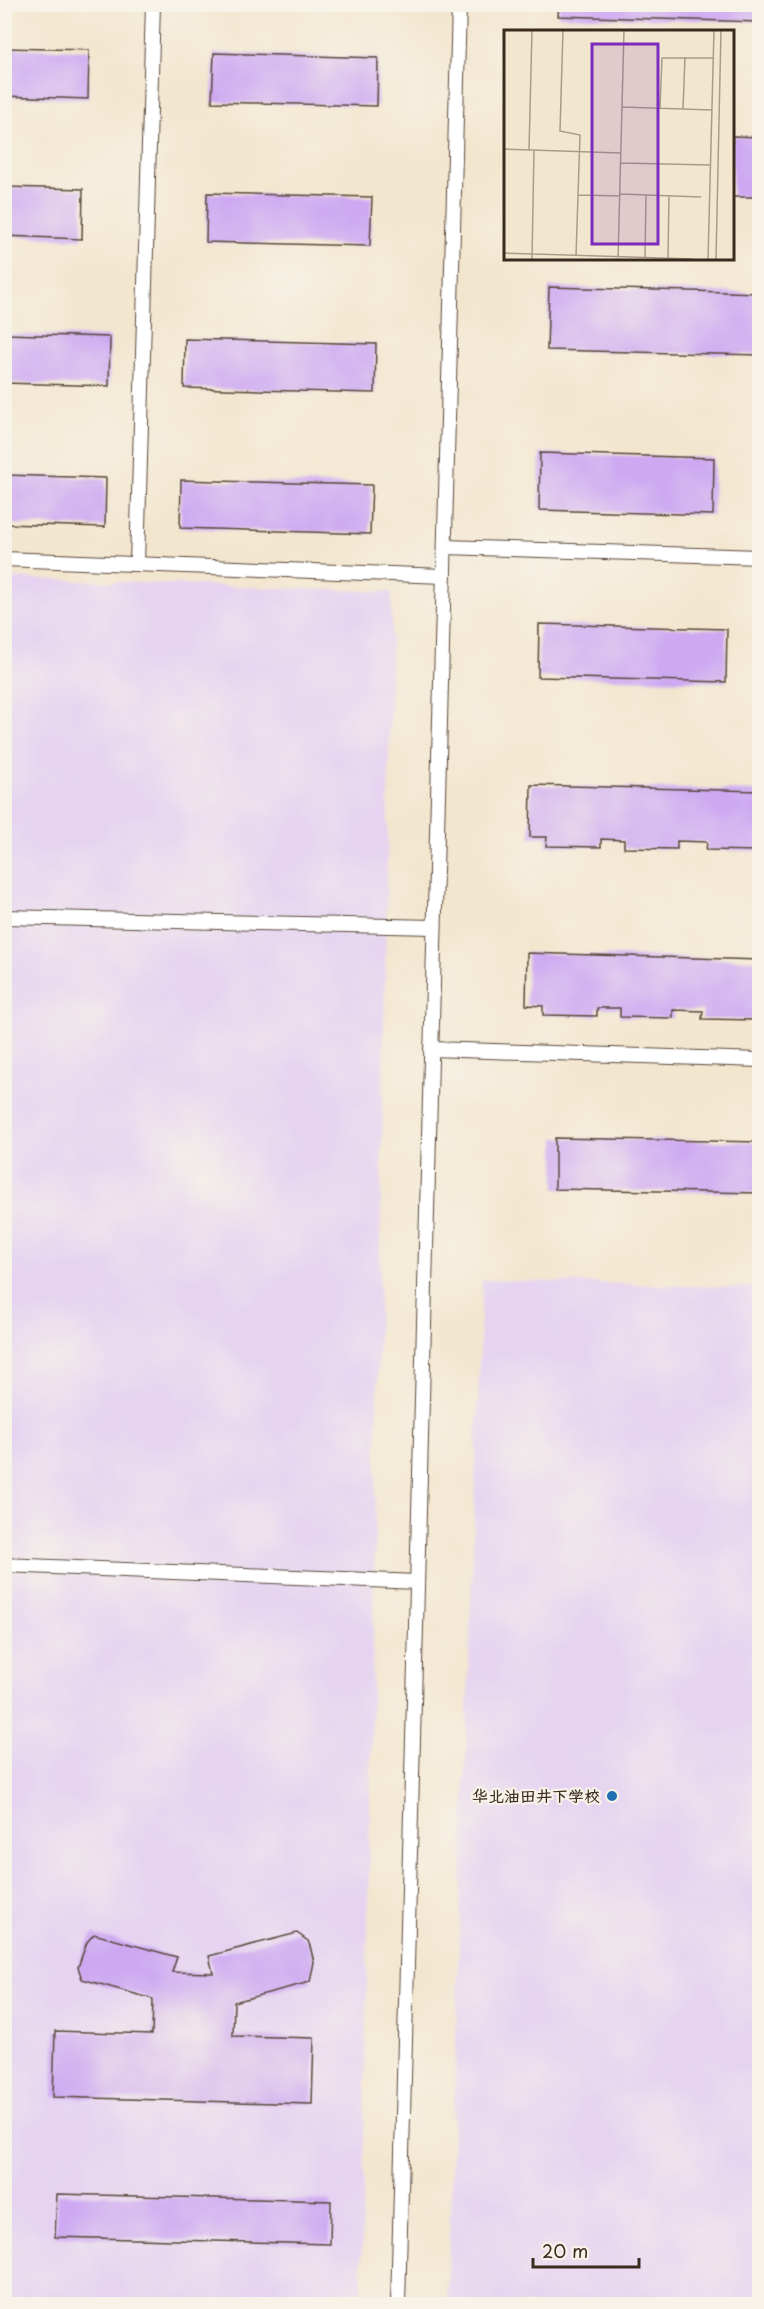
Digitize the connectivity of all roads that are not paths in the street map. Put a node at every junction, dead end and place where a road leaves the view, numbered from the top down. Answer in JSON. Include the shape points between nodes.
{"nodes":[{"id":1,"x":153,"y":4,"type":"edge"},
{"id":2,"x":459,"y":4,"type":"edge"},
{"id":3,"x":445,"y":547,"type":"junction"},
{"id":4,"x":759,"y":557,"type":"edge"},
{"id":5,"x":4,"y":559,"type":"edge"},
{"id":6,"x":137,"y":564,"type":"junction"},
{"id":7,"x":444,"y":576,"type":"junction"},
{"id":8,"x":4,"y":917,"type":"edge"},
{"id":9,"x":434,"y":927,"type":"junction"},
{"id":10,"x":431,"y":1049,"type":"junction"},
{"id":11,"x":759,"y":1060,"type":"edge"},
{"id":12,"x":4,"y":1565,"type":"edge"},
{"id":13,"x":417,"y":1582,"type":"junction"},
{"id":14,"x":398,"y":2304,"type":"edge"}],
"edges":[{"from":1,"to":6,"type":"lane"},
{"from":2,"to":3,"type":"lane"},
{"from":3,"to":4,"type":"lane"},
{"from":3,"to":7,"type":"lane"},
{"from":5,"to":6,"type":"lane"},
{"from":6,"to":7,"type":"lane"},
{"from":7,"to":9,"type":"lane"},
{"from":8,"to":9,"type":"lane"},
{"from":9,"to":10,"type":"lane"},
{"from":10,"to":11,"type":"lane"},
{"from":10,"to":13,"type":"lane"},
{"from":12,"to":13,"type":"lane"},
{"from":13,"to":14,"type":"lane"}]}
